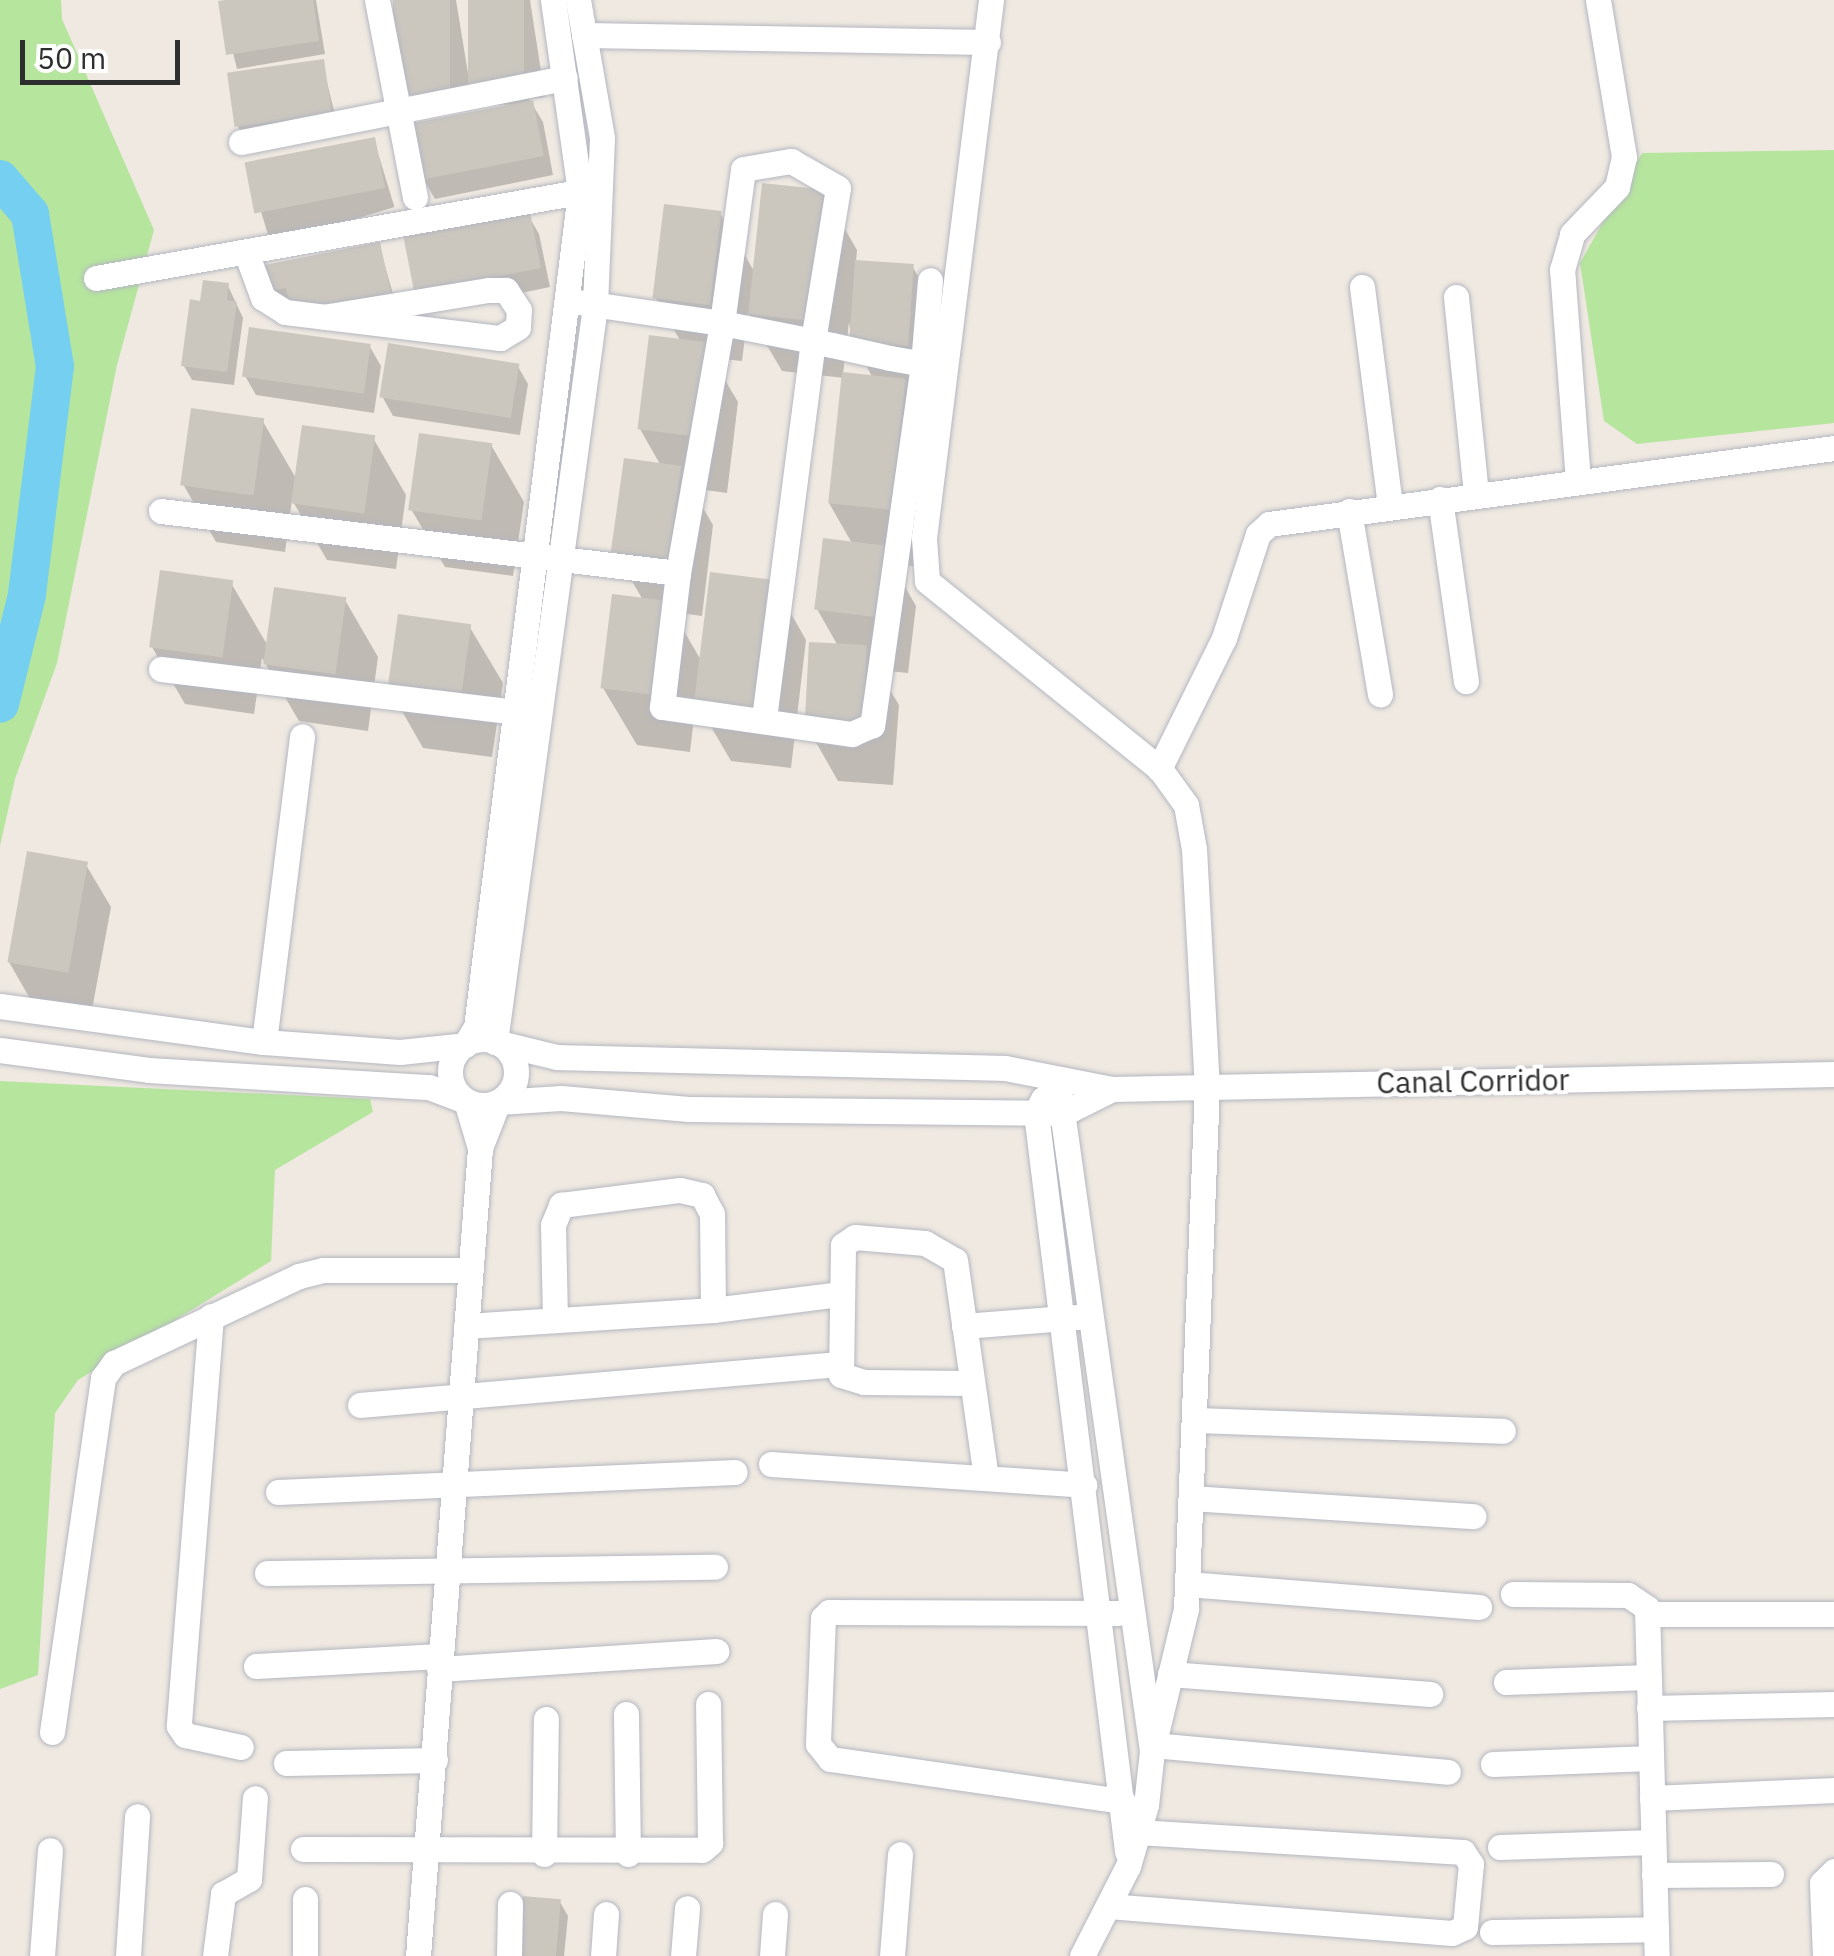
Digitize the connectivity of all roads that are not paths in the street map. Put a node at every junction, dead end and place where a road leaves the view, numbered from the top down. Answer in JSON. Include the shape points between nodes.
{"nodes":[{"id":1,"x":377,"y":0,"type":"edge"},
{"id":2,"x":553,"y":0,"type":"edge"},
{"id":3,"x":578,"y":0,"type":"edge"},
{"id":4,"x":991,"y":0,"type":"edge"},
{"id":5,"x":1598,"y":0,"type":"edge"},
{"id":6,"x":584,"y":36,"type":"junction"},
{"id":7,"x":988,"y":42,"type":"junction"},
{"id":8,"x":565,"y":78,"type":"junction"},
{"id":9,"x":398,"y":109,"type":"junction"},
{"id":10,"x":240,"y":142,"type":"dead end"},
{"id":11,"x":587,"y":177,"type":"junction"},
{"id":12,"x":415,"y":197,"type":"dead end"},
{"id":13,"x":248,"y":254,"type":"junction"},
{"id":14,"x":96,"y":278,"type":"dead end"},
{"id":15,"x":930,"y":280,"type":"dead end"},
{"id":16,"x":1362,"y":287,"type":"dead end"},
{"id":17,"x":1456,"y":297,"type":"dead end"},
{"id":18,"x":583,"y":304,"type":"junction"},
{"id":19,"x":324,"y":317,"type":"junction"},
{"id":20,"x":722,"y":323,"type":"junction"},
{"id":21,"x":813,"y":342,"type":"junction"},
{"id":22,"x":923,"y":364,"type":"junction"},
{"id":23,"x":1834,"y":448,"type":"edge"},
{"id":24,"x":1578,"y":482,"type":"junction"},
{"id":25,"x":1476,"y":494,"type":"junction"},
{"id":26,"x":1440,"y":500,"type":"junction"},
{"id":27,"x":1390,"y":506,"type":"junction"},
{"id":28,"x":1350,"y":511,"type":"junction"},
{"id":29,"x":161,"y":512,"type":"dead end"},
{"id":30,"x":547,"y":560,"type":"junction"},
{"id":31,"x":678,"y":573,"type":"junction"},
{"id":32,"x":162,"y":669,"type":"dead end"},
{"id":33,"x":1466,"y":681,"type":"dead end"},
{"id":34,"x":1380,"y":694,"type":"dead end"},
{"id":35,"x":515,"y":712,"type":"junction"},
{"id":36,"x":764,"y":720,"type":"junction"},
{"id":37,"x":302,"y":736,"type":"dead end"},
{"id":38,"x":1159,"y":768,"type":"junction"},
{"id":39,"x":0,"y":1006,"type":"edge"},
{"id":40,"x":264,"y":1042,"type":"junction"},
{"id":41,"x":495,"y":1042,"type":"junction"},
{"id":42,"x":465,"y":1045,"type":"junction"},
{"id":43,"x":0,"y":1050,"type":"edge"},
{"id":44,"x":1834,"y":1074,"type":"edge"},
{"id":45,"x":1055,"y":1078,"type":"junction"},
{"id":46,"x":1207,"y":1087,"type":"junction"},
{"id":47,"x":1112,"y":1090,"type":"junction"},
{"id":48,"x":466,"y":1100,"type":"junction"},
{"id":49,"x":498,"y":1102,"type":"junction"},
{"id":50,"x":1036,"y":1112,"type":"junction"},
{"id":51,"x":1064,"y":1113,"type":"junction"},
{"id":52,"x":480,"y":1148,"type":"junction"},
{"id":53,"x":470,"y":1270,"type":"junction"},
{"id":54,"x":839,"y":1294,"type":"junction"},
{"id":55,"x":712,"y":1310,"type":"junction"},
{"id":56,"x":1094,"y":1314,"type":"junction"},
{"id":57,"x":212,"y":1316,"type":"junction"},
{"id":58,"x":1062,"y":1319,"type":"junction"},
{"id":59,"x":556,"y":1320,"type":"junction"},
{"id":60,"x":466,"y":1326,"type":"junction"},
{"id":61,"x":964,"y":1326,"type":"junction"},
{"id":62,"x":838,"y":1364,"type":"junction"},
{"id":63,"x":972,"y":1383,"type":"junction"},
{"id":64,"x":460,"y":1395,"type":"junction"},
{"id":65,"x":360,"y":1404,"type":"dead end"},
{"id":66,"x":1194,"y":1420,"type":"junction"},
{"id":67,"x":1502,"y":1431,"type":"dead end"},
{"id":68,"x":771,"y":1464,"type":"dead end"},
{"id":69,"x":735,"y":1472,"type":"dead end"},
{"id":70,"x":986,"y":1478,"type":"junction"},
{"id":71,"x":1084,"y":1485,"type":"junction"},
{"id":72,"x":453,"y":1487,"type":"junction"},
{"id":73,"x":278,"y":1492,"type":"dead end"},
{"id":74,"x":1190,"y":1498,"type":"junction"},
{"id":75,"x":1473,"y":1516,"type":"dead end"},
{"id":76,"x":715,"y":1567,"type":"dead end"},
{"id":77,"x":447,"y":1573,"type":"junction"},
{"id":78,"x":267,"y":1574,"type":"dead end"},
{"id":79,"x":1187,"y":1584,"type":"junction"},
{"id":80,"x":1513,"y":1594,"type":"dead end"},
{"id":81,"x":1478,"y":1607,"type":"dead end"},
{"id":82,"x":1133,"y":1612,"type":"junction"},
{"id":83,"x":1101,"y":1614,"type":"junction"},
{"id":84,"x":1647,"y":1614,"type":"junction"},
{"id":85,"x":1834,"y":1614,"type":"edge"},
{"id":86,"x":716,"y":1650,"type":"dead end"},
{"id":87,"x":440,"y":1662,"type":"junction"},
{"id":88,"x":256,"y":1666,"type":"dead end"},
{"id":89,"x":1170,"y":1674,"type":"junction"},
{"id":90,"x":1648,"y":1676,"type":"junction"},
{"id":91,"x":1506,"y":1682,"type":"dead end"},
{"id":92,"x":1430,"y":1694,"type":"dead end"},
{"id":93,"x":708,"y":1704,"type":"dead end"},
{"id":94,"x":1834,"y":1704,"type":"edge"},
{"id":95,"x":1649,"y":1708,"type":"junction"},
{"id":96,"x":626,"y":1714,"type":"dead end"},
{"id":97,"x":546,"y":1719,"type":"dead end"},
{"id":98,"x":52,"y":1732,"type":"dead end"},
{"id":99,"x":241,"y":1747,"type":"dead end"},
{"id":100,"x":1152,"y":1748,"type":"junction"},
{"id":101,"x":1651,"y":1758,"type":"junction"},
{"id":102,"x":435,"y":1760,"type":"junction"},
{"id":103,"x":286,"y":1763,"type":"dead end"},
{"id":104,"x":1493,"y":1764,"type":"dead end"},
{"id":105,"x":1448,"y":1772,"type":"dead end"},
{"id":106,"x":1834,"y":1790,"type":"edge"},
{"id":107,"x":255,"y":1798,"type":"dead end"},
{"id":108,"x":1652,"y":1798,"type":"junction"},
{"id":109,"x":1123,"y":1802,"type":"junction"},
{"id":110,"x":136,"y":1816,"type":"dead end"},
{"id":111,"x":1138,"y":1832,"type":"junction"},
{"id":112,"x":1653,"y":1842,"type":"junction"},
{"id":113,"x":1500,"y":1847,"type":"dead end"},
{"id":114,"x":303,"y":1849,"type":"dead end"},
{"id":115,"x":50,"y":1850,"type":"dead end"},
{"id":116,"x":430,"y":1853,"type":"junction"},
{"id":117,"x":544,"y":1854,"type":"junction"},
{"id":118,"x":628,"y":1854,"type":"junction"},
{"id":119,"x":900,"y":1854,"type":"dead end"},
{"id":120,"x":1128,"y":1866,"type":"junction"},
{"id":121,"x":1834,"y":1872,"type":"edge"},
{"id":122,"x":1771,"y":1874,"type":"dead end"},
{"id":123,"x":1654,"y":1875,"type":"junction"},
{"id":124,"x":306,"y":1899,"type":"dead end"},
{"id":125,"x":510,"y":1904,"type":"dead end"},
{"id":126,"x":1108,"y":1906,"type":"junction"},
{"id":127,"x":687,"y":1908,"type":"dead end"},
{"id":128,"x":606,"y":1914,"type":"dead end"},
{"id":129,"x":775,"y":1914,"type":"dead end"},
{"id":130,"x":1656,"y":1929,"type":"junction"},
{"id":131,"x":1492,"y":1932,"type":"dead end"},
{"id":132,"x":42,"y":1956,"type":"edge"},
{"id":133,"x":128,"y":1956,"type":"edge"},
{"id":134,"x":215,"y":1956,"type":"edge"},
{"id":135,"x":304,"y":1956,"type":"edge"},
{"id":136,"x":418,"y":1956,"type":"edge"},
{"id":137,"x":509,"y":1956,"type":"edge"},
{"id":138,"x":603,"y":1956,"type":"edge"},
{"id":139,"x":683,"y":1956,"type":"edge"},
{"id":140,"x":772,"y":1956,"type":"edge"},
{"id":141,"x":892,"y":1956,"type":"edge"},
{"id":142,"x":1082,"y":1956,"type":"edge"},
{"id":143,"x":1657,"y":1956,"type":"edge"},
{"id":144,"x":1825,"y":1956,"type":"edge"}],
"edges":[{"from":1,"to":9,"type":"street"},
{"from":2,"to":8,"type":"street"},
{"from":3,"to":6,"type":"street"},
{"from":4,"to":7,"type":"street"},
{"from":5,"to":24,"type":"street","via":[[1624,157],[1617,187],[1572,234],[1562,270]]},
{"from":6,"to":7,"type":"street"},
{"from":6,"to":11,"type":"street"},
{"from":7,"to":38,"type":"street","via":[[924,538],[927,581]]},
{"from":8,"to":9,"type":"street"},
{"from":8,"to":11,"type":"street"},
{"from":9,"to":10,"type":"street"},
{"from":9,"to":12,"type":"street"},
{"from":11,"to":13,"type":"street"},
{"from":11,"to":18,"type":"street"},
{"from":13,"to":14,"type":"street"},
{"from":13,"to":19,"type":"street","via":[[271,308]]},
{"from":15,"to":22,"type":"street"},
{"from":16,"to":27,"type":"street"},
{"from":17,"to":25,"type":"street"},
{"from":18,"to":20,"type":"street"},
{"from":18,"to":30,"type":"street"},
{"from":19,"to":19,"type":"street","via":[[500,338],[518,327],[520,310],[514,296],[488,290]]},
{"from":20,"to":21,"type":"street"},
{"from":20,"to":21,"type":"street","via":[[743,169],[791,161],[838,188]]},
{"from":20,"to":31,"type":"street"},
{"from":21,"to":22,"type":"street"},
{"from":21,"to":36,"type":"street"},
{"from":22,"to":36,"type":"street","via":[[872,725],[852,734]]},
{"from":23,"to":24,"type":"street"},
{"from":24,"to":25,"type":"street"},
{"from":25,"to":26,"type":"street"},
{"from":26,"to":27,"type":"street"},
{"from":26,"to":33,"type":"street"},
{"from":27,"to":28,"type":"street"},
{"from":28,"to":34,"type":"street"},
{"from":28,"to":38,"type":"street","via":[[1269,524],[1258,534],[1238,608]]},
{"from":29,"to":30,"type":"street"},
{"from":30,"to":31,"type":"street"},
{"from":30,"to":35,"type":"street"},
{"from":30,"to":41,"type":"street"},
{"from":31,"to":36,"type":"street","via":[[662,706]]},
{"from":32,"to":35,"type":"street"},
{"from":35,"to":42,"type":"street","via":[[484,996]]},
{"from":37,"to":40,"type":"street"},
{"from":38,"to":46,"type":"street","via":[[1186,806],[1194,849]]},
{"from":39,"to":40,"type":"street"},
{"from":40,"to":42,"type":"street","via":[[400,1052]]},
{"from":41,"to":42,"type":"street"},
{"from":41,"to":45,"type":"street","via":[[556,1057],[1005,1068]]},
{"from":41,"to":49,"type":"street","via":[[511,1055],[516,1075]]},
{"from":42,"to":48,"type":"street","via":[[450,1072]]},
{"from":43,"to":48,"type":"street","via":[[149,1070],[398,1081]]},
{"from":44,"to":46,"type":"street","name":"Canal Corridor"},
{"from":45,"to":47,"type":"street"},
{"from":45,"to":50,"type":"street"},
{"from":45,"to":51,"type":"street"},
{"from":46,"to":47,"type":"street","name":"Canal Corridor"},
{"from":46,"to":66,"type":"street"},
{"from":47,"to":51,"type":"street"},
{"from":48,"to":49,"type":"street"},
{"from":48,"to":52,"type":"street"},
{"from":49,"to":50,"type":"street","via":[[561,1098],[689,1109]]},
{"from":49,"to":52,"type":"street"},
{"from":50,"to":51,"type":"street"},
{"from":50,"to":58,"type":"street"},
{"from":51,"to":56,"type":"street"},
{"from":52,"to":53,"type":"street"},
{"from":53,"to":57,"type":"street","via":[[323,1270]]},
{"from":53,"to":60,"type":"street"},
{"from":54,"to":55,"type":"street"},
{"from":54,"to":61,"type":"street","via":[[843,1245],[855,1237],[926,1243],[955,1260]]},
{"from":54,"to":62,"type":"street"},
{"from":55,"to":59,"type":"street"},
{"from":55,"to":59,"type":"street","via":[[712,1214],[702,1195],[680,1190],[562,1205],[553,1225]]},
{"from":56,"to":58,"type":"street"},
{"from":56,"to":82,"type":"street"},
{"from":57,"to":98,"type":"street","via":[[114,1363],[103,1378]]},
{"from":57,"to":99,"type":"street","via":[[179,1726],[185,1735]]},
{"from":58,"to":61,"type":"street"},
{"from":58,"to":71,"type":"street"},
{"from":59,"to":60,"type":"street"},
{"from":60,"to":64,"type":"street"},
{"from":61,"to":63,"type":"street"},
{"from":62,"to":63,"type":"street","via":[[848,1380]]},
{"from":62,"to":64,"type":"street"},
{"from":63,"to":70,"type":"street"},
{"from":64,"to":65,"type":"street"},
{"from":64,"to":72,"type":"street"},
{"from":66,"to":67,"type":"street"},
{"from":66,"to":74,"type":"street"},
{"from":68,"to":70,"type":"street"},
{"from":69,"to":72,"type":"street"},
{"from":70,"to":71,"type":"street"},
{"from":71,"to":83,"type":"street"},
{"from":72,"to":73,"type":"street"},
{"from":72,"to":77,"type":"street"},
{"from":74,"to":75,"type":"street"},
{"from":74,"to":79,"type":"street"},
{"from":76,"to":77,"type":"street"},
{"from":77,"to":78,"type":"street"},
{"from":77,"to":87,"type":"street"},
{"from":79,"to":81,"type":"street"},
{"from":79,"to":89,"type":"street"},
{"from":80,"to":84,"type":"street","via":[[1628,1594],[1639,1598]]},
{"from":82,"to":83,"type":"street"},
{"from":82,"to":100,"type":"street"},
{"from":83,"to":109,"type":"street"},
{"from":83,"to":109,"type":"street","via":[[829,1612],[823,1618],[818,1744],[830,1758]]},
{"from":84,"to":85,"type":"street"},
{"from":84,"to":90,"type":"street"},
{"from":86,"to":87,"type":"street"},
{"from":87,"to":88,"type":"street"},
{"from":87,"to":102,"type":"street"},
{"from":89,"to":92,"type":"street"},
{"from":89,"to":100,"type":"street"},
{"from":90,"to":91,"type":"street"},
{"from":90,"to":95,"type":"street"},
{"from":93,"to":118,"type":"street","via":[[710,1843],[688,1854]]},
{"from":94,"to":95,"type":"street"},
{"from":95,"to":101,"type":"street"},
{"from":96,"to":118,"type":"street"},
{"from":97,"to":117,"type":"street"},
{"from":100,"to":105,"type":"street"},
{"from":100,"to":111,"type":"street"},
{"from":101,"to":104,"type":"street"},
{"from":101,"to":108,"type":"street"},
{"from":102,"to":103,"type":"street"},
{"from":102,"to":116,"type":"street"},
{"from":106,"to":108,"type":"street"},
{"from":107,"to":134,"type":"street","via":[[249,1879],[223,1894]]},
{"from":108,"to":112,"type":"street"},
{"from":109,"to":120,"type":"street"},
{"from":110,"to":133,"type":"street"},
{"from":111,"to":120,"type":"street"},
{"from":111,"to":126,"type":"street","via":[[1463,1852],[1471,1864],[1466,1928],[1452,1933]]},
{"from":112,"to":113,"type":"street"},
{"from":112,"to":123,"type":"street"},
{"from":114,"to":116,"type":"street"},
{"from":115,"to":132,"type":"street"},
{"from":116,"to":117,"type":"street"},
{"from":116,"to":136,"type":"street"},
{"from":117,"to":118,"type":"street"},
{"from":119,"to":141,"type":"street"},
{"from":120,"to":126,"type":"street"},
{"from":121,"to":144,"type":"street","via":[[1822,1882]]},
{"from":122,"to":123,"type":"street"},
{"from":123,"to":130,"type":"street"},
{"from":124,"to":135,"type":"street"},
{"from":125,"to":137,"type":"street"},
{"from":126,"to":142,"type":"street"},
{"from":127,"to":139,"type":"street"},
{"from":128,"to":138,"type":"street"},
{"from":129,"to":140,"type":"street"},
{"from":130,"to":131,"type":"street"},
{"from":130,"to":143,"type":"street"}]}
